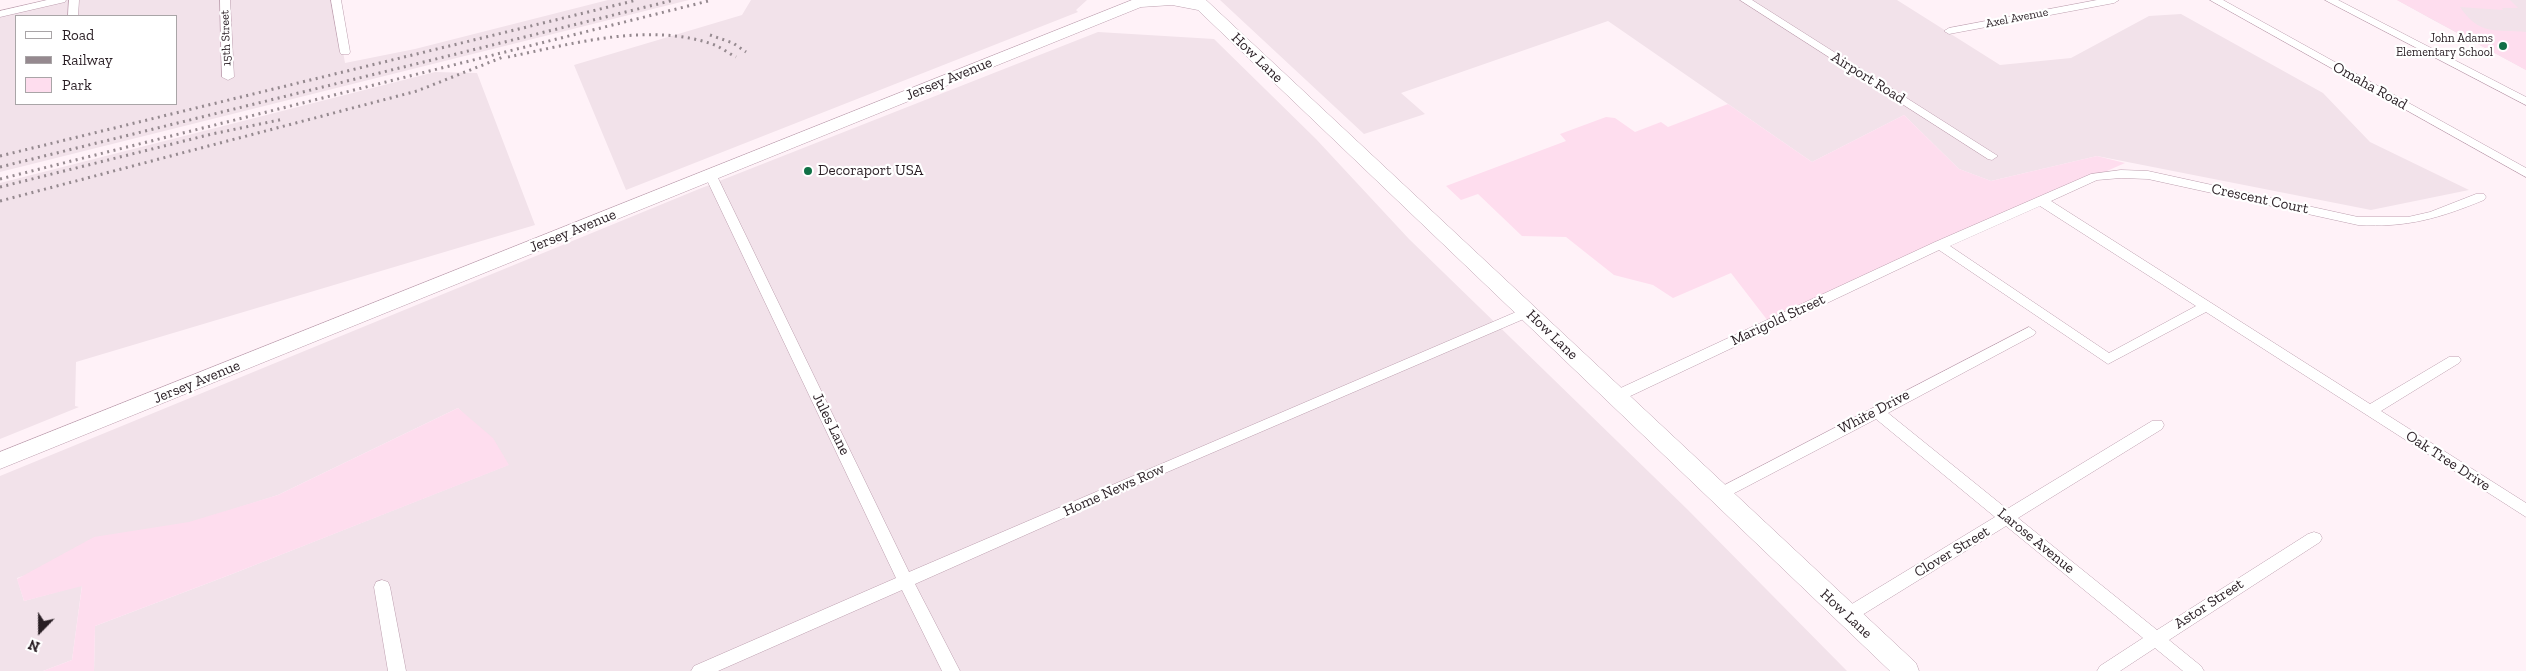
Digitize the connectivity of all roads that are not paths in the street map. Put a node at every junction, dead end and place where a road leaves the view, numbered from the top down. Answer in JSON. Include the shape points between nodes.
{"nodes":[{"id":1,"x":61,"y":0,"type":"edge"},
{"id":2,"x":74,"y":0,"type":"edge"},
{"id":3,"x":225,"y":0,"type":"edge"},
{"id":4,"x":336,"y":0,"type":"edge"},
{"id":5,"x":1745,"y":0,"type":"edge"},
{"id":6,"x":2114,"y":0,"type":"edge"},
{"id":7,"x":2214,"y":0,"type":"edge"},
{"id":8,"x":2330,"y":0,"type":"edge"},
{"id":9,"x":1142,"y":1,"type":"edge"},
{"id":10,"x":1201,"y":2,"type":"edge"},
{"id":11,"x":0,"y":14,"type":"edge"},
{"id":12,"x":73,"y":15,"type":"edge"},
{"id":13,"x":1950,"y":31,"type":"dead end"},
{"id":14,"x":345,"y":52,"type":"dead end"},
{"id":15,"x":228,"y":77,"type":"dead end"},
{"id":16,"x":2526,"y":102,"type":"edge"},
{"id":17,"x":1992,"y":156,"type":"dead end"},
{"id":18,"x":2526,"y":173,"type":"edge"},
{"id":19,"x":711,"y":176,"type":"junction"},
{"id":20,"x":2480,"y":197,"type":"dead end"},
{"id":21,"x":2042,"y":201,"type":"junction"},
{"id":22,"x":1940,"y":245,"type":"junction"},
{"id":23,"x":2206,"y":306,"type":"junction"},
{"id":24,"x":1528,"y":312,"type":"junction"},
{"id":25,"x":2029,"y":332,"type":"dead end"},
{"id":26,"x":2454,"y":360,"type":"dead end"},
{"id":27,"x":1617,"y":396,"type":"junction"},
{"id":28,"x":1876,"y":411,"type":"junction"},
{"id":29,"x":2370,"y":411,"type":"junction"},
{"id":30,"x":2158,"y":425,"type":"dead end"},
{"id":31,"x":0,"y":461,"type":"edge"},
{"id":32,"x":1720,"y":494,"type":"junction"},
{"id":33,"x":2526,"y":511,"type":"edge"},
{"id":34,"x":2007,"y":518,"type":"junction"},
{"id":35,"x":2314,"y":538,"type":"dead end"},
{"id":36,"x":906,"y":582,"type":"junction"},
{"id":37,"x":382,"y":587,"type":"dead end"},
{"id":38,"x":1848,"y":615,"type":"junction"},
{"id":39,"x":2156,"y":639,"type":"junction"},
{"id":40,"x":397,"y":671,"type":"edge"},
{"id":41,"x":700,"y":671,"type":"edge"},
{"id":42,"x":951,"y":671,"type":"edge"},
{"id":43,"x":1907,"y":671,"type":"edge"},
{"id":44,"x":2106,"y":671,"type":"edge"},
{"id":45,"x":2195,"y":671,"type":"edge"}],
"edges":[{"from":1,"to":11,"type":"street"},
{"from":2,"to":12,"type":"street"},
{"from":3,"to":15,"type":"street","name":"15th Street"},
{"from":4,"to":14,"type":"street"},
{"from":5,"to":17,"type":"street","name":"Airport Road"},
{"from":6,"to":13,"type":"street","name":"Axel Avenue"},
{"from":7,"to":18,"type":"street","name":"Omaha Road"},
{"from":8,"to":16,"type":"street"},
{"from":9,"to":10,"type":"street","name":"Jersey Avenue"},
{"from":9,"to":19,"type":"street","name":"Jersey Avenue"},
{"from":10,"to":24,"type":"street","name":"How Lane"},
{"from":19,"to":31,"type":"street","name":"Jersey Avenue"},
{"from":19,"to":36,"type":"street","name":"Jules Lane"},
{"from":20,"to":21,"type":"street","name":"Crescent Court","via":[[2432,217],[2386,224],[2358,221],[2163,178],[2121,174],[2095,177]]},
{"from":21,"to":22,"type":"street","name":"Crescent Court"},
{"from":21,"to":23,"type":"street"},
{"from":22,"to":23,"type":"street","via":[[2108,359]]},
{"from":22,"to":27,"type":"street","name":"Marigold Street"},
{"from":23,"to":29,"type":"street"},
{"from":24,"to":27,"type":"street","name":"How Lane"},
{"from":24,"to":36,"type":"street","name":"Home News Row","via":[[1152,472]]},
{"from":25,"to":28,"type":"street","name":"White Drive"},
{"from":26,"to":29,"type":"street"},
{"from":27,"to":32,"type":"street","name":"How Lane"},
{"from":28,"to":32,"type":"street","name":"White Drive"},
{"from":28,"to":34,"type":"street","name":"Larose Avenue"},
{"from":29,"to":33,"type":"street","name":"Oak Tree Drive"},
{"from":30,"to":34,"type":"street","name":"Clover Street"},
{"from":32,"to":38,"type":"street","name":"How Lane"},
{"from":34,"to":38,"type":"street","name":"Clover Street"},
{"from":34,"to":39,"type":"street","name":"Larose Avenue"},
{"from":35,"to":39,"type":"street","name":"Astor Street"},
{"from":36,"to":41,"type":"street","name":"Home News Row"},
{"from":36,"to":42,"type":"street","name":"Jules Lane"},
{"from":37,"to":40,"type":"street"},
{"from":38,"to":43,"type":"street","name":"How Lane"},
{"from":39,"to":44,"type":"street","name":"Astor Street"},
{"from":39,"to":45,"type":"street","name":"Larose Avenue"}]}
